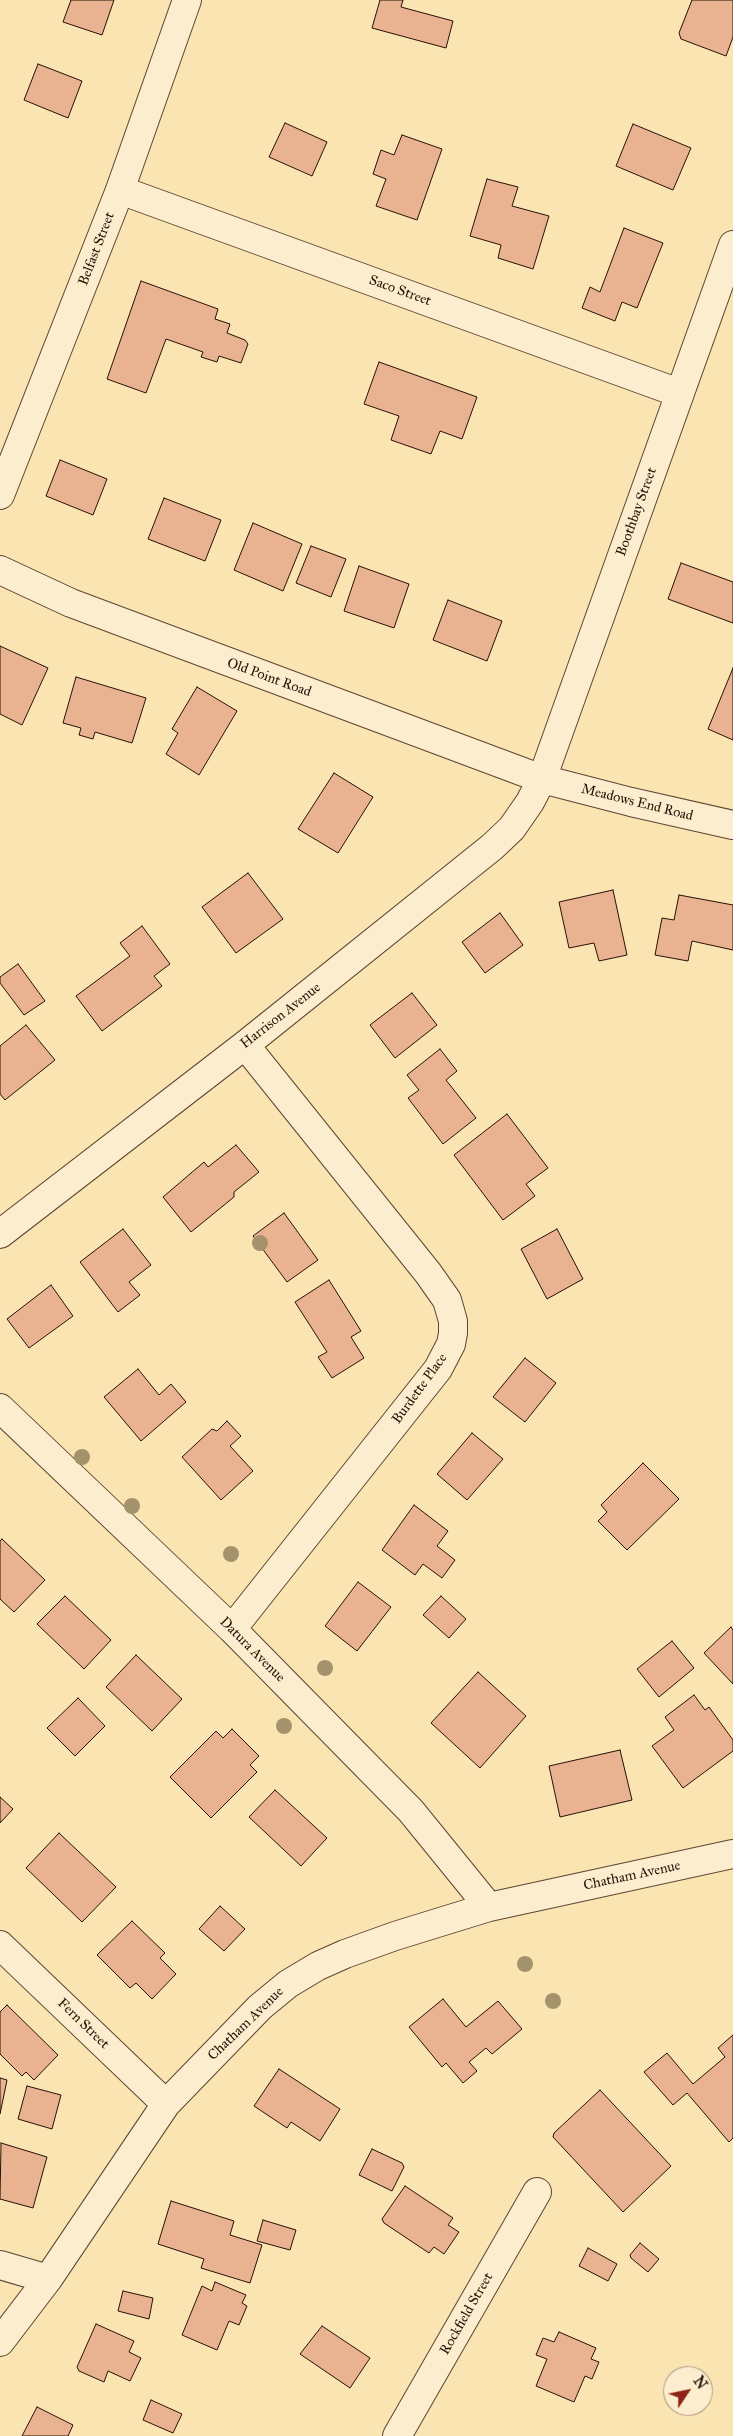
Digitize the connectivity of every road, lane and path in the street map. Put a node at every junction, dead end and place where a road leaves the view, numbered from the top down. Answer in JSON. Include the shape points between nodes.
{"nodes":[{"id":1,"x":187,"y":0,"type":"edge"},
{"id":2,"x":120,"y":190,"type":"junction"},
{"id":3,"x":733,"y":244,"type":"edge"},
{"id":4,"x":679,"y":393,"type":"junction"},
{"id":5,"x":0,"y":495,"type":"edge"},
{"id":6,"x":0,"y":570,"type":"edge"},
{"id":7,"x":542,"y":779,"type":"junction"},
{"id":8,"x":733,"y":824,"type":"edge"},
{"id":9,"x":245,"y":1045,"type":"junction"},
{"id":10,"x":0,"y":1234,"type":"edge"},
{"id":11,"x":0,"y":1408,"type":"edge"},
{"id":12,"x":232,"y":1629,"type":"junction"},
{"id":13,"x":733,"y":1854,"type":"edge"},
{"id":14,"x":489,"y":1907,"type":"junction"},
{"id":15,"x":0,"y":1945,"type":"edge"},
{"id":16,"x":166,"y":2104,"type":"junction"},
{"id":17,"x":537,"y":2192,"type":"dead end"},
{"id":18,"x":0,"y":2265,"type":"edge"},
{"id":19,"x":48,"y":2279,"type":"junction"},
{"id":20,"x":0,"y":2342,"type":"edge"},
{"id":21,"x":397,"y":2436,"type":"edge"}],
"edges":[{"from":1,"to":2,"type":"street","name":"Belfast Street"},
{"from":2,"to":4,"type":"street","name":"Saco Street"},
{"from":2,"to":5,"type":"street","name":"Belfast Street"},
{"from":3,"to":4,"type":"street","name":"Boothbay Street"},
{"from":4,"to":7,"type":"street","name":"Boothbay Street"},
{"from":6,"to":7,"type":"street","name":"Old Point Road","via":[[80,606]]},
{"from":7,"to":8,"type":"street","name":"Meadows End Road"},
{"from":7,"to":9,"type":"street","name":"Harrison Avenue","via":[[512,828],[492,847]]},
{"from":9,"to":10,"type":"street","name":"Harrison Avenue"},
{"from":9,"to":12,"type":"street","name":"Burdette Place","via":[[428,1273],[447,1300],[453,1333],[438,1369]]},
{"from":11,"to":12,"type":"street","name":"Datura Avenue"},
{"from":12,"to":14,"type":"street","name":"Datura Avenue","via":[[412,1811]]},
{"from":13,"to":14,"type":"street","name":"Chatham Avenue"},
{"from":14,"to":16,"type":"street","name":"Chatham Avenue","via":[[345,1954],[288,1984],[260,2006]]},
{"from":15,"to":16,"type":"street","name":"Fern Street"},
{"from":16,"to":19,"type":"street","name":"Chatham Avenue"},
{"from":17,"to":21,"type":"street","name":"Rockfield Street"},
{"from":18,"to":19,"type":"street"},
{"from":19,"to":20,"type":"street","name":"Chatham Avenue"}]}
